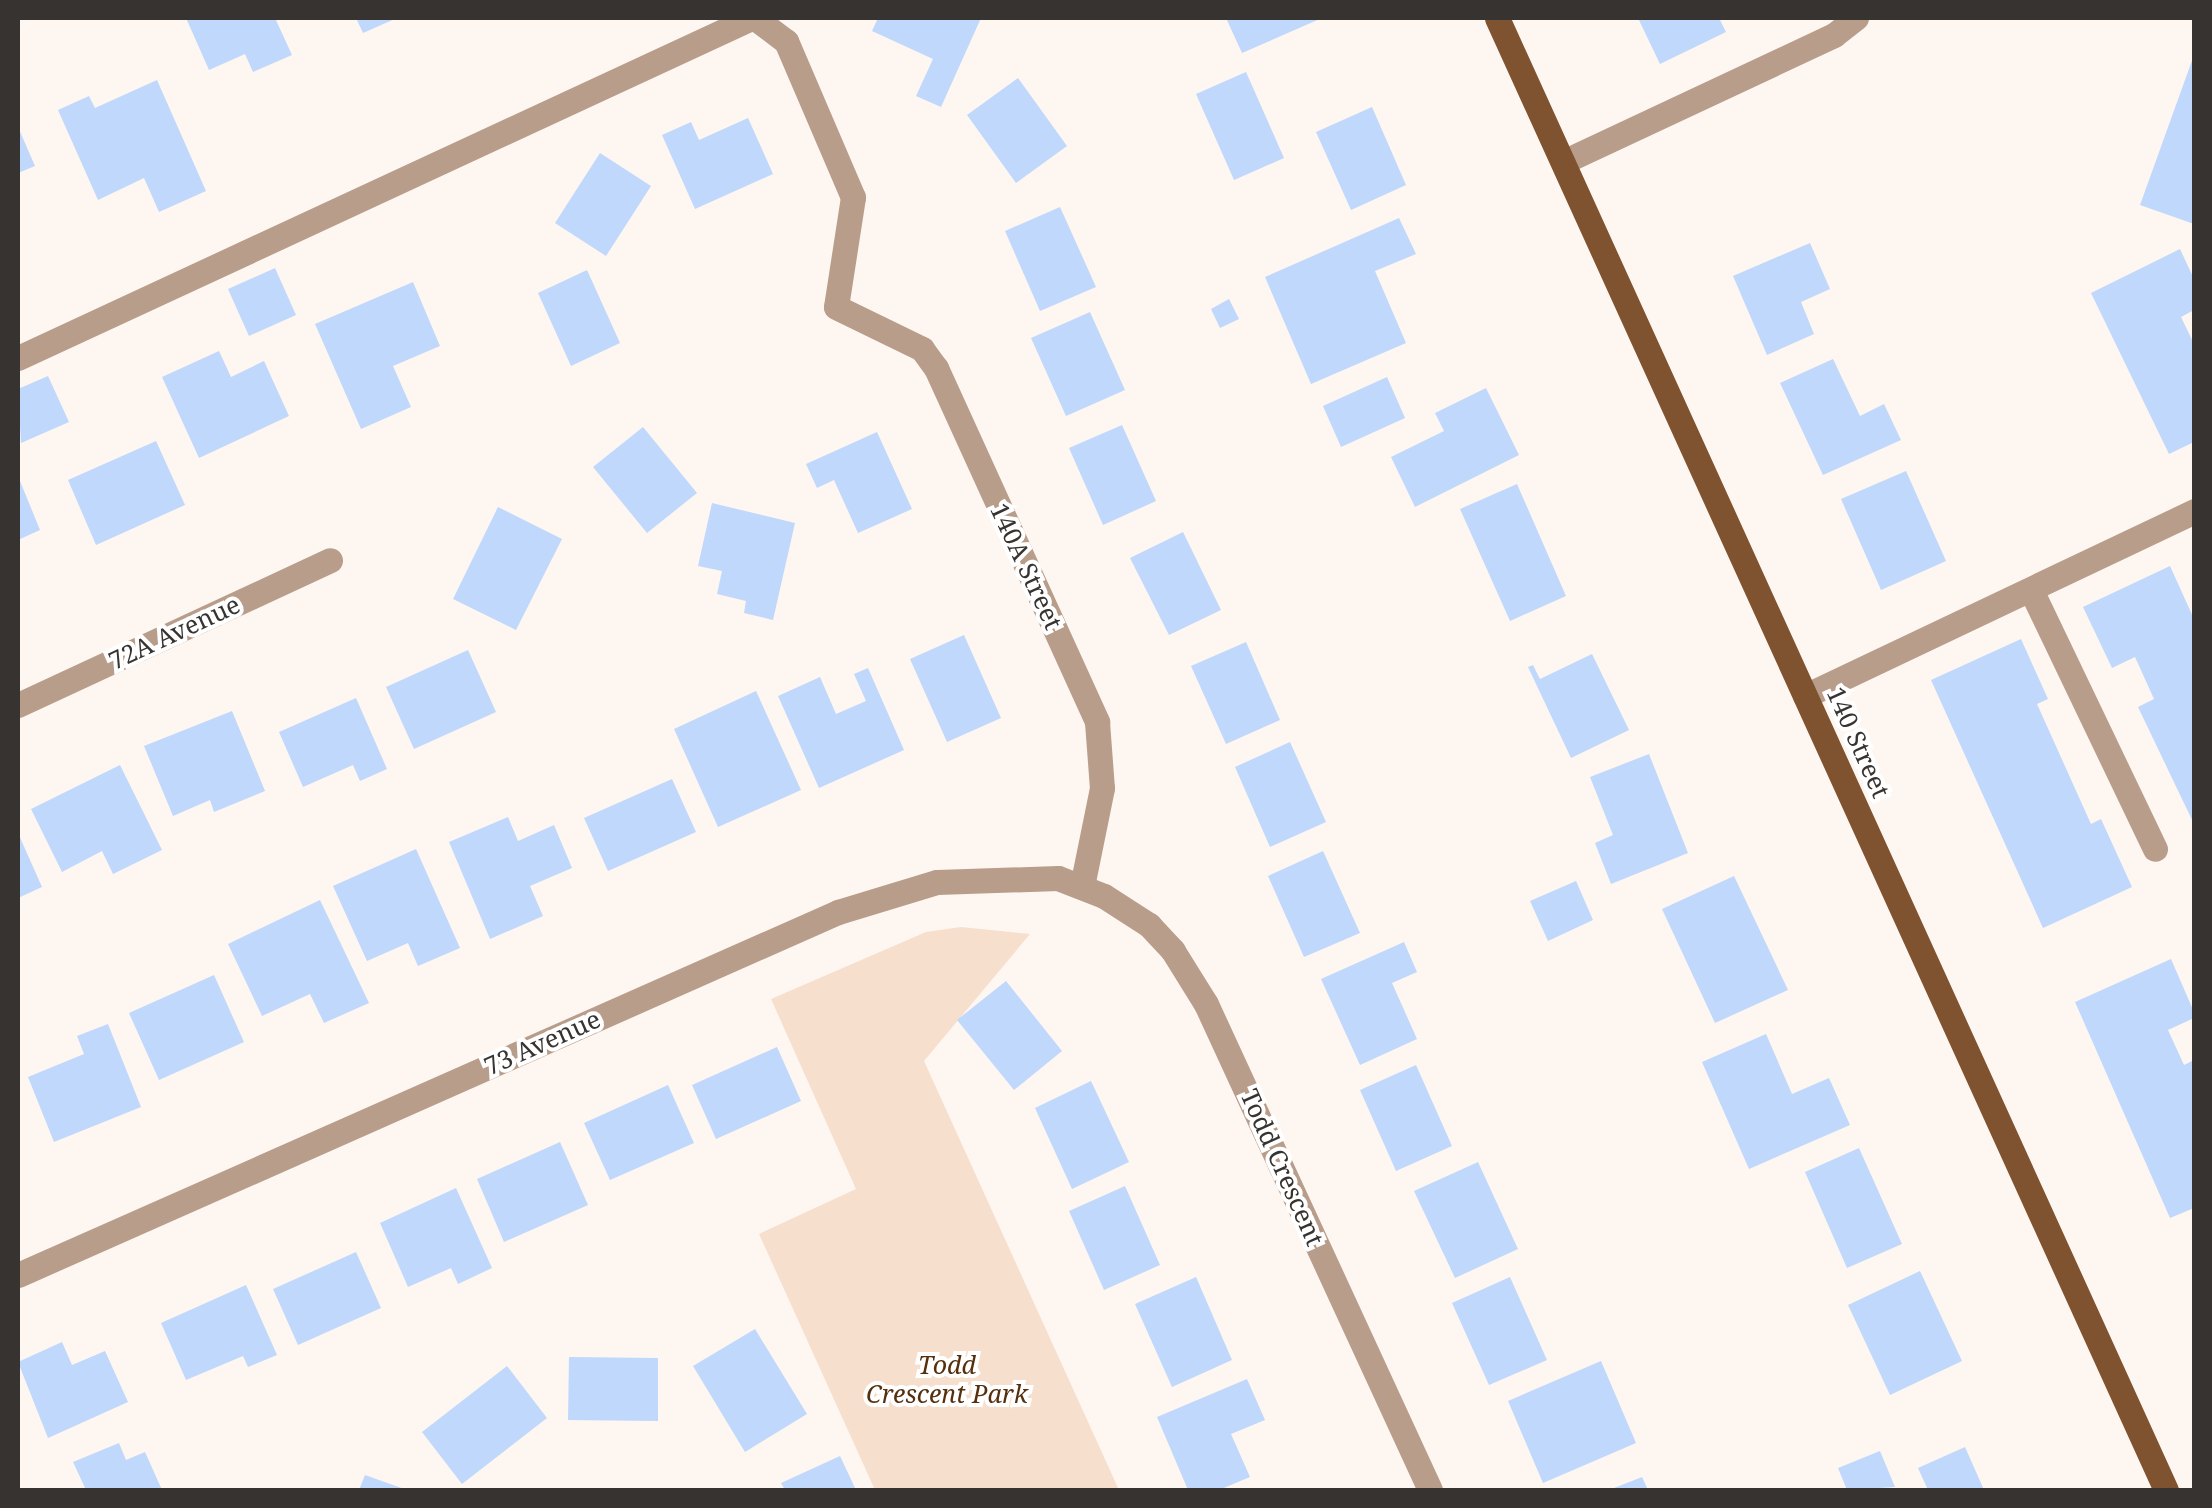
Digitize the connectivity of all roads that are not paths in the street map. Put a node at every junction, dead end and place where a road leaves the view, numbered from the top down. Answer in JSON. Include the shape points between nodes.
{"nodes":[{"id":1,"x":753,"y":18,"type":"edge"},
{"id":2,"x":1497,"y":18,"type":"edge"},
{"id":3,"x":1856,"y":18,"type":"edge"},
{"id":4,"x":1563,"y":162,"type":"junction"},
{"id":5,"x":18,"y":358,"type":"edge"},
{"id":6,"x":2194,"y":511,"type":"edge"},
{"id":7,"x":330,"y":560,"type":"dead end"},
{"id":8,"x":2031,"y":590,"type":"junction"},
{"id":9,"x":1805,"y":696,"type":"junction"},
{"id":10,"x":18,"y":704,"type":"edge"},
{"id":11,"x":2155,"y":849,"type":"dead end"},
{"id":12,"x":1082,"y":886,"type":"junction"},
{"id":13,"x":18,"y":1274,"type":"edge"},
{"id":14,"x":1430,"y":1490,"type":"edge"},
{"id":15,"x":2166,"y":1490,"type":"edge"}],
"edges":[{"from":1,"to":5,"type":"street"},
{"from":1,"to":12,"type":"street","name":"140A Street","via":[[786,41],[853,198],[836,307],[922,349],[936,368],[1088,700],[1101,743],[1102,788]]},
{"from":2,"to":4,"type":"main road","name":"140 Street"},
{"from":3,"to":4,"type":"street","via":[[1834,35]]},
{"from":4,"to":9,"type":"main road","name":"140 Street"},
{"from":6,"to":8,"type":"street"},
{"from":7,"to":10,"type":"street","name":"72A Avenue"},
{"from":8,"to":9,"type":"street"},
{"from":8,"to":11,"type":"street"},
{"from":9,"to":15,"type":"main road","name":"140 Street"},
{"from":12,"to":13,"type":"street","name":"73 Avenue","via":[[1058,878],[974,877],[838,912]]},
{"from":12,"to":14,"type":"street","name":"Todd Crescent","via":[[1149,925],[1206,1004]]}]}
